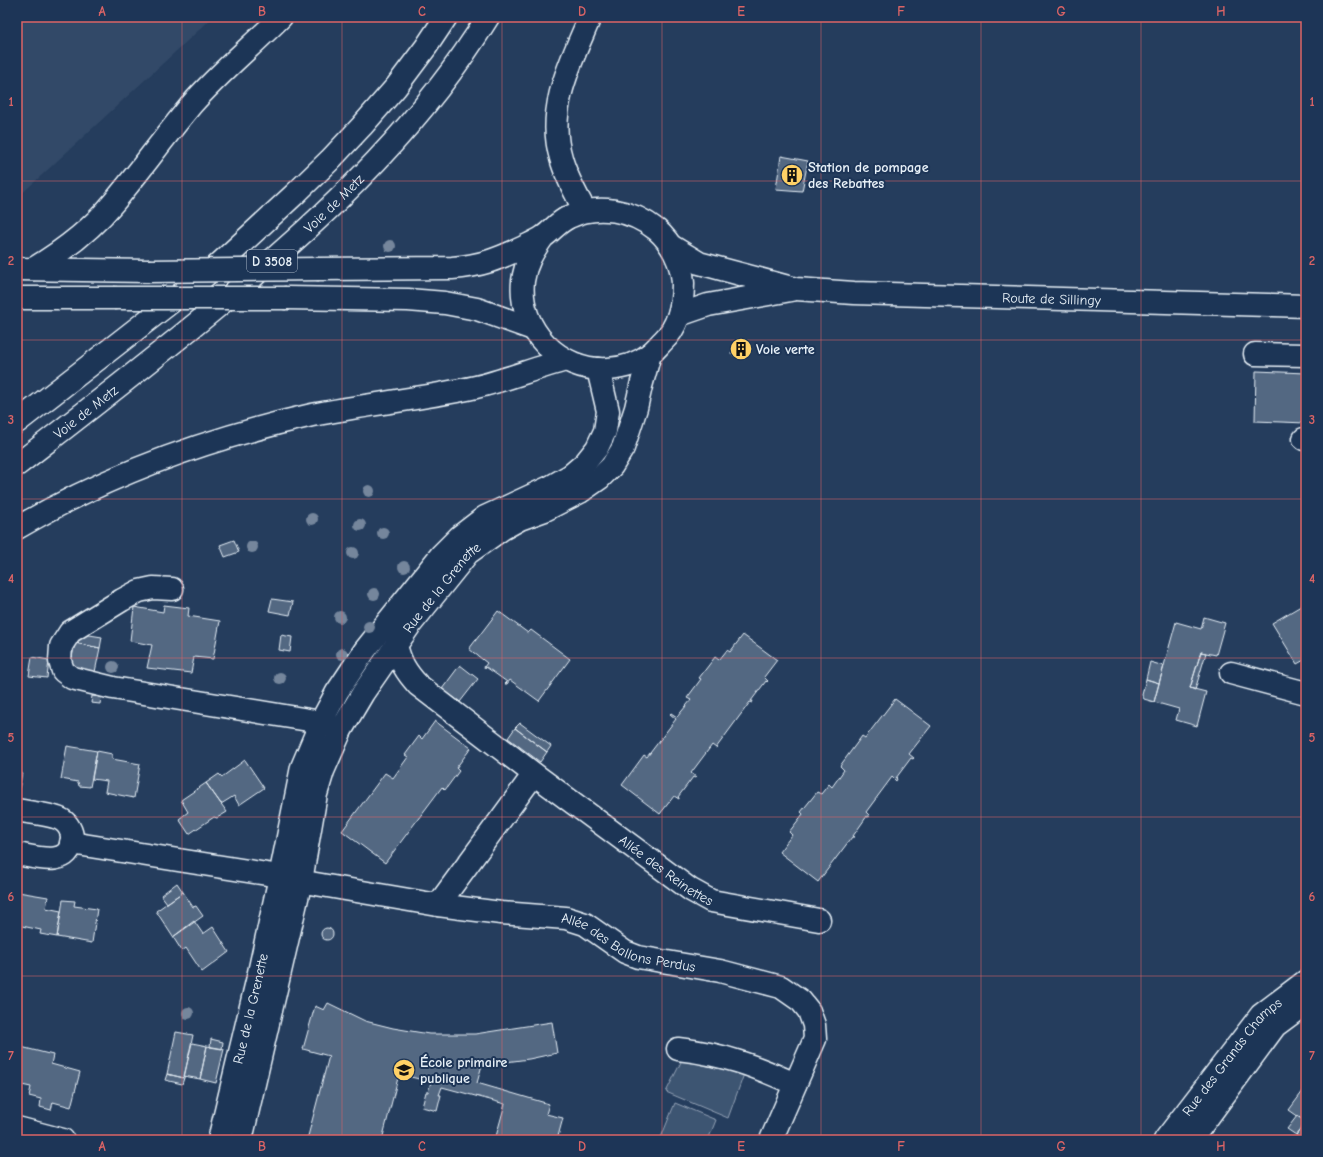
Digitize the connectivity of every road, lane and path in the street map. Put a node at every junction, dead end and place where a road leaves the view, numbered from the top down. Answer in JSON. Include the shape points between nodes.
{"nodes":[{"id":1,"x":281,"y":17,"type":"edge"},
{"id":2,"x":446,"y":17,"type":"edge"},
{"id":3,"x":488,"y":17,"type":"edge"},
{"id":4,"x":590,"y":17,"type":"edge"},
{"id":5,"x":585,"y":212,"type":"junction"},
{"id":6,"x":543,"y":237,"type":"junction"},
{"id":7,"x":671,"y":246,"type":"junction"},
{"id":8,"x":25,"y":269,"type":"edge"},
{"id":9,"x":796,"y":289,"type":"junction"},
{"id":10,"x":17,"y":298,"type":"edge"},
{"id":11,"x":1306,"y":306,"type":"edge"},
{"id":12,"x":679,"y":315,"type":"junction"},
{"id":13,"x":533,"y":329,"type":"junction"},
{"id":14,"x":650,"y":354,"type":"junction"},
{"id":15,"x":1255,"y":354,"type":"dead end"},
{"id":16,"x":1306,"y":355,"type":"edge"},
{"id":17,"x":566,"y":360,"type":"junction"},
{"id":18,"x":598,"y":369,"type":"junction"},
{"id":19,"x":17,"y":422,"type":"edge"},
{"id":20,"x":17,"y":465,"type":"edge"},
{"id":21,"x":17,"y":528,"type":"edge"},
{"id":22,"x":172,"y":589,"type":"dead end"},
{"id":23,"x":396,"y":645,"type":"junction"},
{"id":24,"x":1231,"y":673,"type":"dead end"},
{"id":25,"x":1306,"y":693,"type":"edge"},
{"id":26,"x":331,"y":726,"type":"junction"},
{"id":27,"x":534,"y":774,"type":"junction"},
{"id":28,"x":17,"y":810,"type":"edge"},
{"id":29,"x":71,"y":843,"type":"junction"},
{"id":30,"x":17,"y":854,"type":"edge"},
{"id":31,"x":280,"y":877,"type":"junction"},
{"id":32,"x":301,"y":881,"type":"junction"},
{"id":33,"x":438,"y":905,"type":"junction"},
{"id":34,"x":819,"y":920,"type":"dead end"},
{"id":35,"x":1306,"y":980,"type":"edge"},
{"id":36,"x":1306,"y":1003,"type":"edge"},
{"id":37,"x":678,"y":1049,"type":"dead end"},
{"id":38,"x":795,"y":1084,"type":"junction"},
{"id":39,"x":17,"y":1128,"type":"edge"},
{"id":40,"x":1197,"y":1132,"type":"edge"},
{"id":41,"x":63,"y":1140,"type":"edge"},
{"id":42,"x":219,"y":1140,"type":"edge"},
{"id":43,"x":241,"y":1140,"type":"edge"},
{"id":44,"x":771,"y":1140,"type":"edge"},
{"id":45,"x":1165,"y":1140,"type":"edge"}],
"edges":[{"from":1,"to":8,"type":"main road","via":[[193,103],[114,203],[77,238]]},
{"from":2,"to":19,"type":"main road","number":"D 3508","via":[[396,87],[330,160],[216,267]]},
{"from":3,"to":20,"type":"main road","name":"Voie de Metz","number":"D 3508","via":[[459,62],[401,135],[327,211],[184,336]]},
{"from":4,"to":5,"type":"main road","via":[[560,92],[555,129],[567,176]]},
{"from":5,"to":6,"type":"main road","via":[[569,217]]},
{"from":5,"to":7,"type":"main road","via":[[602,209],[634,216],[649,224]]},
{"from":6,"to":8,"type":"main road","bridge":true,"via":[[496,260],[452,268],[148,271]]},
{"from":6,"to":13,"type":"main road","via":[[533,251],[523,282],[527,314]]},
{"from":7,"to":9,"type":"main road","via":[[699,263]]},
{"from":7,"to":12,"type":"main road","via":[[679,262],[683,280],[683,298]]},
{"from":9,"to":11,"type":"main road","name":"Route de Sillingy","via":[[854,293]]},
{"from":9,"to":12,"type":"main road","via":[[708,305]]},
{"from":10,"to":13,"type":"main road","bridge":true,"via":[[408,300],[477,309]]},
{"from":12,"to":14,"type":"main road","via":[[668,336]]},
{"from":13,"to":17,"type":"main road","via":[[553,352]]},
{"from":14,"to":18,"type":"main road","via":[[634,363]]},
{"from":14,"to":23,"type":"main road","name":"Rue de la Grenette","via":[[623,448],[612,466],[580,492],[514,523],[468,554]]},
{"from":15,"to":16,"type":"main road"},
{"from":17,"to":18,"type":"main road"},
{"from":17,"to":21,"type":"main road","via":[[476,387],[314,415],[218,440],[92,489]]},
{"from":18,"to":26,"type":"main road","name":"Rue de la Grenette","via":[[608,411],[605,431],[586,463],[550,487],[485,517],[441,555],[365,650],[337,692]]},
{"from":22,"to":26,"type":"main road","via":[[153,588],[139,591],[70,632],[61,646],[60,661],[63,671],[72,678],[113,688]]},
{"from":23,"to":26,"type":"main road","name":"Rue de la Grenette","via":[[363,693]]},
{"from":23,"to":27,"type":"main road","name":"Allée des Reinettes","via":[[403,666],[418,685]]},
{"from":24,"to":25,"type":"main road"},
{"from":26,"to":31,"type":"main road","name":"Rue de la Grenette","via":[[302,767]]},
{"from":26,"to":32,"type":"main road","name":"Rue de la Grenette"},
{"from":27,"to":33,"type":"main road"},
{"from":27,"to":34,"type":"main road","name":"Allée des Reinettes","via":[[699,896],[711,901]]},
{"from":28,"to":29,"type":"main road","via":[[61,819],[70,830]]},
{"from":29,"to":30,"type":"main road","via":[[64,855],[50,860]]},
{"from":29,"to":31,"type":"main road"},
{"from":31,"to":32,"type":"main road"},
{"from":31,"to":42,"type":"main road","name":"Rue de la Grenette"},
{"from":32,"to":33,"type":"main road","name":"Allée des Ballons Perdus"},
{"from":32,"to":43,"type":"main road","name":"Rue de la Grenette"},
{"from":33,"to":38,"type":"main road","name":"Allée des Ballons Perdus","via":[[566,918],[585,924],[625,952],[638,957],[720,972],[781,987],[801,1001],[809,1011],[814,1025],[814,1039]]},
{"from":35,"to":40,"type":"main road","name":"Rue des Grands Champs","via":[[1261,1014]]},
{"from":36,"to":40,"type":"main road","name":"Rue des Grands Champs","via":[[1275,1026]]},
{"from":37,"to":38,"type":"main road","via":[[720,1056]]},
{"from":38,"to":44,"type":"main road","name":"Allée des Ballons Perdus"},
{"from":39,"to":41,"type":"main road"},
{"from":40,"to":45,"type":"main road","name":"Rue des Grands Champs"}]}
